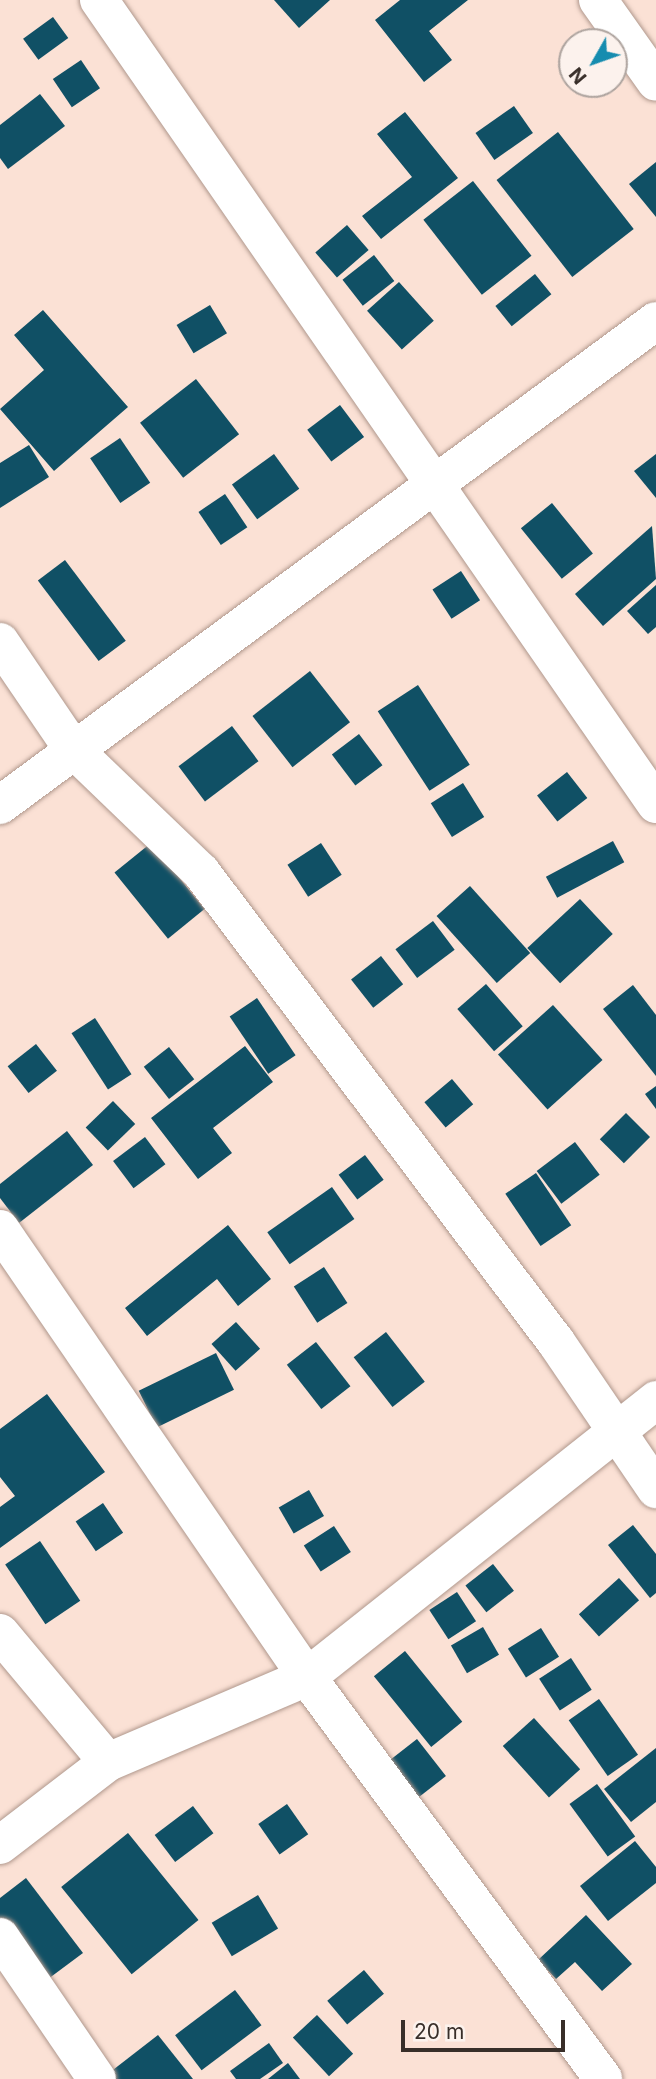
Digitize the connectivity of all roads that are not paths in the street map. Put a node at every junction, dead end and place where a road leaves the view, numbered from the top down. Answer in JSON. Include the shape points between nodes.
{"nodes":[{"id":1,"x":99,"y":0,"type":"edge"},
{"id":2,"x":598,"y":0,"type":"edge"},
{"id":3,"x":656,"y":82,"type":"edge"},
{"id":4,"x":656,"y":321,"type":"edge"},
{"id":5,"x":433,"y":485,"type":"junction"},
{"id":6,"x":0,"y":642,"type":"edge"},
{"id":7,"x":72,"y":748,"type":"junction"},
{"id":8,"x":656,"y":804,"type":"edge"},
{"id":9,"x":0,"y":805,"type":"edge"},
{"id":10,"x":0,"y":1229,"type":"edge"},
{"id":11,"x":656,"y":1400,"type":"edge"},
{"id":12,"x":615,"y":1431,"type":"junction"},
{"id":13,"x":656,"y":1489,"type":"edge"},
{"id":14,"x":0,"y":1633,"type":"edge"},
{"id":15,"x":307,"y":1677,"type":"junction"},
{"id":16,"x":108,"y":1762,"type":"junction"},
{"id":17,"x":0,"y":1845,"type":"edge"},
{"id":18,"x":0,"y":1937,"type":"edge"},
{"id":19,"x":97,"y":2079,"type":"edge"},
{"id":20,"x":603,"y":2079,"type":"edge"}],
"edges":[{"from":1,"to":5,"type":"street"},
{"from":2,"to":3,"type":"street"},
{"from":4,"to":5,"type":"street"},
{"from":5,"to":7,"type":"street"},
{"from":5,"to":8,"type":"street"},
{"from":6,"to":7,"type":"street"},
{"from":7,"to":9,"type":"street"},
{"from":7,"to":12,"type":"street","via":[[201,872],[556,1342]]},
{"from":10,"to":15,"type":"street"},
{"from":11,"to":12,"type":"street"},
{"from":12,"to":13,"type":"street"},
{"from":12,"to":15,"type":"street"},
{"from":14,"to":16,"type":"street"},
{"from":15,"to":16,"type":"street"},
{"from":15,"to":20,"type":"street"},
{"from":16,"to":17,"type":"street"},
{"from":18,"to":19,"type":"street"}]}
